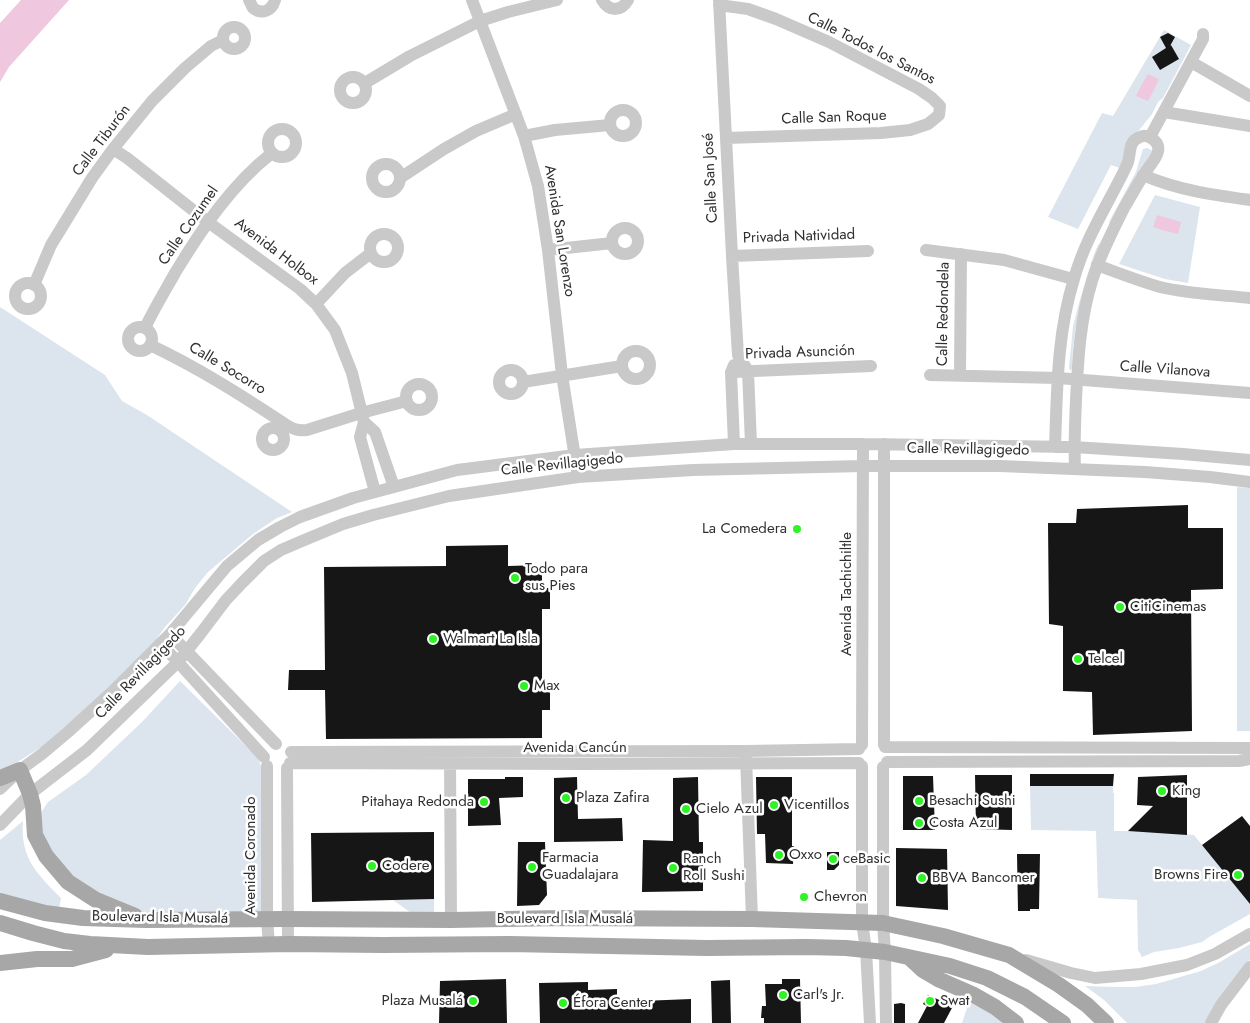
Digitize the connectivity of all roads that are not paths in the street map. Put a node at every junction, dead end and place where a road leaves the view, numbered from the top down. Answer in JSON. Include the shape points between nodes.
{"nodes":[{"id":1,"x":249,"y":0,"type":"edge"},
{"id":2,"x":275,"y":0,"type":"edge"},
{"id":3,"x":472,"y":0,"type":"edge"},
{"id":4,"x":557,"y":0,"type":"edge"},
{"id":5,"x":602,"y":0,"type":"edge"},
{"id":6,"x":628,"y":0,"type":"edge"},
{"id":7,"x":719,"y":2,"type":"edge"},
{"id":8,"x":480,"y":21,"type":"junction"},
{"id":9,"x":1203,"y":34,"type":"dead end"},
{"id":10,"x":223,"y":40,"type":"dead end"},
{"id":11,"x":1191,"y":62,"type":"junction"},
{"id":12,"x":365,"y":83,"type":"dead end"},
{"id":13,"x":1250,"y":96,"type":"edge"},
{"id":14,"x":1164,"y":112,"type":"junction"},
{"id":15,"x":516,"y":114,"type":"junction"},
{"id":16,"x":939,"y":115,"type":"joint"},
{"id":17,"x":610,"y":125,"type":"dead end"},
{"id":18,"x":1250,"y":126,"type":"edge"},
{"id":19,"x":524,"y":136,"type":"junction"},
{"id":20,"x":1150,"y":137,"type":"junction"},
{"id":21,"x":726,"y":138,"type":"junction"},
{"id":22,"x":113,"y":149,"type":"junction"},
{"id":23,"x":272,"y":153,"type":"dead end"},
{"id":24,"x":1144,"y":175,"type":"junction"},
{"id":25,"x":400,"y":178,"type":"dead end"},
{"id":26,"x":1250,"y":200,"type":"edge"},
{"id":27,"x":208,"y":222,"type":"junction"},
{"id":28,"x":1092,"y":231,"type":"junction"},
{"id":29,"x":1108,"y":238,"type":"junction"},
{"id":30,"x":612,"y":242,"type":"dead end"},
{"id":31,"x":548,"y":250,"type":"junction"},
{"id":32,"x":926,"y":250,"type":"dead end"},
{"id":33,"x":868,"y":251,"type":"dead end"},
{"id":34,"x":371,"y":253,"type":"dead end"},
{"id":35,"x":961,"y":254,"type":"junction"},
{"id":36,"x":732,"y":256,"type":"junction"},
{"id":37,"x":1097,"y":265,"type":"junction"},
{"id":38,"x":1074,"y":279,"type":"junction"},
{"id":39,"x":34,"y":284,"type":"dead end"},
{"id":40,"x":1250,"y":298,"type":"edge"},
{"id":41,"x":316,"y":304,"type":"junction"},
{"id":42,"x":145,"y":328,"type":"junction"},
{"id":43,"x":150,"y":345,"type":"junction"},
{"id":44,"x":738,"y":355,"type":"junction"},
{"id":45,"x":622,"y":366,"type":"dead end"},
{"id":46,"x":871,"y":366,"type":"dead end"},
{"id":47,"x":748,"y":371,"type":"junction"},
{"id":48,"x":731,"y":372,"type":"junction"},
{"id":49,"x":562,"y":375,"type":"junction"},
{"id":50,"x":930,"y":375,"type":"dead end"},
{"id":51,"x":960,"y":375,"type":"junction"},
{"id":52,"x":1058,"y":378,"type":"junction"},
{"id":53,"x":1077,"y":380,"type":"junction"},
{"id":54,"x":523,"y":382,"type":"dead end"},
{"id":55,"x":1250,"y":393,"type":"edge"},
{"id":56,"x":407,"y":401,"type":"dead end"},
{"id":57,"x":362,"y":418,"type":"junction"},
{"id":58,"x":734,"y":444,"type":"junction"},
{"id":59,"x":751,"y":444,"type":"junction"},
{"id":60,"x":864,"y":444,"type":"junction"},
{"id":61,"x":884,"y":444,"type":"junction"},
{"id":62,"x":1055,"y":447,"type":"junction"},
{"id":63,"x":1074,"y":447,"type":"junction"},
{"id":64,"x":575,"y":455,"type":"junction"},
{"id":65,"x":1250,"y":460,"type":"edge"},
{"id":66,"x":863,"y":466,"type":"junction"},
{"id":67,"x":884,"y":466,"type":"junction"},
{"id":68,"x":1076,"y":468,"type":"junction"},
{"id":69,"x":578,"y":477,"type":"junction"},
{"id":70,"x":1250,"y":482,"type":"edge"},
{"id":71,"x":394,"y":487,"type":"junction"},
{"id":72,"x":375,"y":492,"type":"junction"},
{"id":73,"x":170,"y":634,"type":"junction"},
{"id":74,"x":160,"y":644,"type":"junction"},
{"id":75,"x":188,"y":651,"type":"junction"},
{"id":76,"x":178,"y":662,"type":"junction"},
{"id":77,"x":276,"y":744,"type":"junction"},
{"id":78,"x":884,"y":746,"type":"junction"},
{"id":79,"x":861,"y":747,"type":"junction"},
{"id":80,"x":1250,"y":748,"type":"edge"},
{"id":81,"x":746,"y":757,"type":"junction"},
{"id":82,"x":450,"y":758,"type":"junction"},
{"id":83,"x":1250,"y":759,"type":"edge"},
{"id":84,"x":265,"y":761,"type":"junction"},
{"id":85,"x":289,"y":761,"type":"junction"},
{"id":86,"x":861,"y":765,"type":"junction"},
{"id":87,"x":885,"y":765,"type":"junction"},
{"id":88,"x":20,"y":770,"type":"junction"},
{"id":89,"x":0,"y":778,"type":"edge"},
{"id":90,"x":0,"y":789,"type":"edge"},
{"id":91,"x":30,"y":794,"type":"junction"},
{"id":92,"x":0,"y":824,"type":"edge"},
{"id":93,"x":0,"y":900,"type":"edge"},
{"id":94,"x":561,"y":918,"type":"junction"},
{"id":95,"x":267,"y":919,"type":"junction"},
{"id":96,"x":287,"y":919,"type":"junction"},
{"id":97,"x":752,"y":919,"type":"junction"},
{"id":98,"x":146,"y":920,"type":"junction"},
{"id":99,"x":451,"y":920,"type":"junction"},
{"id":100,"x":862,"y":922,"type":"junction"},
{"id":101,"x":0,"y":923,"type":"edge"},
{"id":102,"x":883,"y":923,"type":"junction"},
{"id":103,"x":1250,"y":934,"type":"edge"},
{"id":104,"x":288,"y":944,"type":"junction"},
{"id":105,"x":560,"y":944,"type":"junction"},
{"id":106,"x":268,"y":945,"type":"junction"},
{"id":107,"x":122,"y":946,"type":"junction"},
{"id":108,"x":866,"y":950,"type":"junction"},
{"id":109,"x":885,"y":952,"type":"junction"},
{"id":110,"x":908,"y":956,"type":"junction"},
{"id":111,"x":1009,"y":956,"type":"junction"},
{"id":112,"x":0,"y":963,"type":"edge"},
{"id":113,"x":1250,"y":966,"type":"edge"},
{"id":114,"x":870,"y":1023,"type":"edge"},
{"id":115,"x":886,"y":1023,"type":"edge"},
{"id":116,"x":1016,"y":1023,"type":"edge"},
{"id":117,"x":1062,"y":1023,"type":"edge"},
{"id":118,"x":1106,"y":1023,"type":"edge"},
{"id":119,"x":1211,"y":1023,"type":"edge"}],
"edges":[{"from":1,"to":2,"type":"street","via":[[260,12],[270,8]]},
{"from":3,"to":8,"type":"street","name":"Avenida San Lorenzo"},
{"from":4,"to":8,"type":"street"},
{"from":5,"to":6,"type":"street","via":[[609,8],[616,9]]},
{"from":7,"to":16,"type":"street","name":"Calle Todos los Santos","via":[[776,19],[829,42],[919,89],[940,106]]},
{"from":7,"to":21,"type":"street","name":"Calle San José"},
{"from":8,"to":12,"type":"street"},
{"from":8,"to":15,"type":"street","name":"Avenida San Lorenzo"},
{"from":9,"to":11,"type":"street"},
{"from":10,"to":22,"type":"street","name":"Calle Tiburón","via":[[184,68]]},
{"from":11,"to":13,"type":"street"},
{"from":11,"to":14,"type":"street"},
{"from":14,"to":18,"type":"street"},
{"from":14,"to":20,"type":"street"},
{"from":15,"to":19,"type":"street","name":"Avenida San Lorenzo"},
{"from":15,"to":25,"type":"street","via":[[476,131]]},
{"from":16,"to":21,"type":"street","name":"Calle San Roque","via":[[928,124],[910,130]]},
{"from":17,"to":19,"type":"street"},
{"from":19,"to":31,"type":"street","name":"Avenida San Lorenzo","via":[[538,186]]},
{"from":20,"to":24,"type":"street","via":[[1156,142],[1157,156]]},
{"from":20,"to":28,"type":"street","via":[[1139,137],[1134,141],[1128,162]]},
{"from":21,"to":36,"type":"street","name":"Calle San José"},
{"from":22,"to":27,"type":"street","name":"Avenida Holbox"},
{"from":22,"to":39,"type":"street","name":"Calle Tiburón","via":[[51,245]]},
{"from":23,"to":27,"type":"street","name":"Calle Cozumel","via":[[250,173]]},
{"from":24,"to":26,"type":"street","via":[[1158,182],[1206,194]]},
{"from":24,"to":29,"type":"street"},
{"from":27,"to":41,"type":"street","name":"Avenida Holbox"},
{"from":27,"to":42,"type":"street","name":"Calle Cozumel","via":[[186,254]]},
{"from":28,"to":29,"type":"street"},
{"from":28,"to":38,"type":"street"},
{"from":29,"to":37,"type":"street"},
{"from":30,"to":31,"type":"street"},
{"from":31,"to":49,"type":"street","name":"Avenida San Lorenzo"},
{"from":32,"to":35,"type":"street","name":"Calle Redondela"},
{"from":33,"to":36,"type":"street","name":"Privada Natividad"},
{"from":34,"to":41,"type":"street","via":[[345,273]]},
{"from":35,"to":38,"type":"street","name":"Calle Redondela","via":[[1004,260]]},
{"from":35,"to":51,"type":"street","name":"Calle Redondela"},
{"from":36,"to":44,"type":"street","name":"Calle San José"},
{"from":37,"to":40,"type":"street","via":[[1162,287]]},
{"from":37,"to":53,"type":"street","via":[[1079,341]]},
{"from":38,"to":52,"type":"street","via":[[1067,304]]},
{"from":41,"to":57,"type":"street","name":"Avenida Holbox","via":[[335,330],[352,373]]},
{"from":42,"to":43,"type":"street","via":[[151,333]]},
{"from":42,"to":43,"type":"street","via":[[137,326],[130,331],[128,342],[132,349],[140,351]]},
{"from":43,"to":57,"type":"street","name":"Calle Socorro","via":[[245,398],[282,427],[299,431]]},
{"from":44,"to":47,"type":"street","name":"Calle San José"},
{"from":44,"to":48,"type":"street","name":"Calle San José"},
{"from":45,"to":49,"type":"street"},
{"from":46,"to":47,"type":"street","name":"Privada Asunción"},
{"from":47,"to":48,"type":"street","name":"Privada Asunción"},
{"from":47,"to":59,"type":"street","name":"Calle San José"},
{"from":48,"to":58,"type":"street","name":"Calle San José"},
{"from":49,"to":54,"type":"street"},
{"from":49,"to":64,"type":"street","name":"Avenida San Lorenzo"},
{"from":50,"to":51,"type":"street","name":"Calle Redondela"},
{"from":51,"to":52,"type":"street","name":"Calle Redondela"},
{"from":52,"to":53,"type":"street","name":"Calle Redondela"},
{"from":52,"to":62,"type":"street"},
{"from":53,"to":55,"type":"street","name":"Calle Vilanova"},
{"from":53,"to":63,"type":"street"},
{"from":56,"to":57,"type":"street","name":"Calle Socorro"},
{"from":57,"to":71,"type":"street","name":"Avenida Holbox","via":[[375,432]]},
{"from":57,"to":72,"type":"street","name":"Avenida Holbox","via":[[360,437]]},
{"from":58,"to":59,"type":"street","name":"Calle Revillagigedo"},
{"from":58,"to":64,"type":"street","name":"Calle Revillagigedo"},
{"from":59,"to":60,"type":"street","name":"Calle Revillagigedo"},
{"from":60,"to":61,"type":"street","name":"Calle Revillagigedo"},
{"from":60,"to":66,"type":"street","name":"Avenida Tachichiltle"},
{"from":61,"to":62,"type":"street","name":"Calle Revillagigedo"},
{"from":61,"to":67,"type":"street"},
{"from":62,"to":63,"type":"street","name":"Calle Revillagigedo"},
{"from":63,"to":65,"type":"street","name":"Calle Revillagigedo"},
{"from":63,"to":68,"type":"street"},
{"from":64,"to":69,"type":"street","name":"Avenida San Lorenzo"},
{"from":64,"to":71,"type":"street","name":"Calle Revillagigedo","via":[[457,470]]},
{"from":66,"to":67,"type":"street","name":"Calle Revillagigedo"},
{"from":66,"to":69,"type":"street","name":"Calle Revillagigedo","via":[[693,470]]},
{"from":66,"to":79,"type":"street","name":"Avenida Tachichiltle"},
{"from":67,"to":68,"type":"street","name":"Calle Revillagigedo"},
{"from":67,"to":78,"type":"street"},
{"from":68,"to":70,"type":"street","name":"Calle Revillagigedo"},
{"from":69,"to":75,"type":"street","name":"Calle Revillagigedo","via":[[449,496],[373,515],[281,550],[242,582]]},
{"from":71,"to":72,"type":"street","name":"Calle Revillagigedo"},
{"from":72,"to":73,"type":"street","name":"Calle Revillagigedo","via":[[300,517],[258,540],[227,566]]},
{"from":73,"to":74,"type":"street","name":"Calle Revillagigedo"},
{"from":73,"to":75,"type":"street"},
{"from":74,"to":76,"type":"street"},
{"from":74,"to":88,"type":"street","name":"Calle Revillagigedo","via":[[92,712]]},
{"from":75,"to":76,"type":"street","name":"Calle Revillagigedo"},
{"from":75,"to":77,"type":"street"},
{"from":76,"to":84,"type":"street"},
{"from":76,"to":91,"type":"street","name":"Calle Revillagigedo","via":[[87,750]]},
{"from":77,"to":84,"type":"street","via":[[268,748]]},
{"from":77,"to":85,"type":"street","via":[[285,746]]},
{"from":78,"to":79,"type":"street","via":[[871,741]]},
{"from":78,"to":80,"type":"street"},
{"from":78,"to":87,"type":"street","via":[[888,754]]},
{"from":79,"to":81,"type":"street","name":"Avenida Cancún"},
{"from":79,"to":86,"type":"street","via":[[858,754]]},
{"from":81,"to":82,"type":"street","name":"Avenida Cancún"},
{"from":81,"to":86,"type":"street","name":"Avenida Cancún"},
{"from":81,"to":97,"type":"street"},
{"from":82,"to":85,"type":"street","name":"Avenida Cancún"},
{"from":82,"to":99,"type":"street"},
{"from":83,"to":87,"type":"street"},
{"from":84,"to":85,"type":"street","via":[[279,772]]},
{"from":84,"to":95,"type":"street","name":"Avenida Coronado"},
{"from":85,"to":96,"type":"street"},
{"from":86,"to":87,"type":"street","via":[[870,771]]},
{"from":86,"to":100,"type":"street"},
{"from":87,"to":102,"type":"street"},
{"from":88,"to":89,"type":"main road"},
{"from":88,"to":90,"type":"street","name":"Calle Revillagigedo"},
{"from":88,"to":91,"type":"main road"},
{"from":91,"to":92,"type":"street","name":"Calle Revillagigedo"},
{"from":91,"to":98,"type":"main road","via":[[35,834],[46,856],[68,882],[96,900]]},
{"from":93,"to":98,"type":"main road","name":"Boulevard Isla Musalá","via":[[45,913]]},
{"from":94,"to":97,"type":"main road","name":"Boulevard Isla Musalá"},
{"from":94,"to":99,"type":"main road","name":"Boulevard Isla Musalá"},
{"from":94,"to":105,"type":"main road"},
{"from":95,"to":96,"type":"main road","name":"Boulevard Isla Musalá"},
{"from":95,"to":98,"type":"main road","name":"Boulevard Isla Musalá"},
{"from":95,"to":106,"type":"street","name":"Avenida Coronado"},
{"from":96,"to":99,"type":"main road","name":"Boulevard Isla Musalá"},
{"from":96,"to":104,"type":"street"},
{"from":97,"to":100,"type":"main road","name":"Boulevard Isla Musalá"},
{"from":100,"to":102,"type":"main road","name":"Boulevard Isla Musalá"},
{"from":100,"to":108,"type":"street"},
{"from":101,"to":107,"type":"main road","name":"Boulevard Isla Musalá","via":[[64,941]]},
{"from":102,"to":109,"type":"street"},
{"from":102,"to":111,"type":"main road","name":"Boulevard Isla Musalá","via":[[943,936]]},
{"from":103,"to":111,"type":"street","via":[[1188,965],[1120,977],[1095,978]]},
{"from":104,"to":105,"type":"main road","name":"Boulevard Isla Musalá"},
{"from":104,"to":106,"type":"main road","name":"Boulevard Isla Musalá"},
{"from":105,"to":108,"type":"main road","name":"Boulevard Isla Musalá"},
{"from":106,"to":107,"type":"main road","name":"Boulevard Isla Musalá"},
{"from":107,"to":112,"type":"main road","via":[[72,959]]},
{"from":108,"to":109,"type":"main road","name":"Boulevard Isla Musalá"},
{"from":108,"to":114,"type":"street"},
{"from":109,"to":110,"type":"main road","name":"Boulevard Isla Musalá"},
{"from":109,"to":115,"type":"street"},
{"from":110,"to":116,"type":"main road","via":[[923,970],[972,994]]},
{"from":110,"to":117,"type":"main road","name":"Boulevard Isla Musalá","via":[[987,978],[1025,997]]},
{"from":111,"to":118,"type":"main road","name":"Boulevard Isla Musalá","via":[[1087,1004]]},
{"from":113,"to":119,"type":"street"}]}
